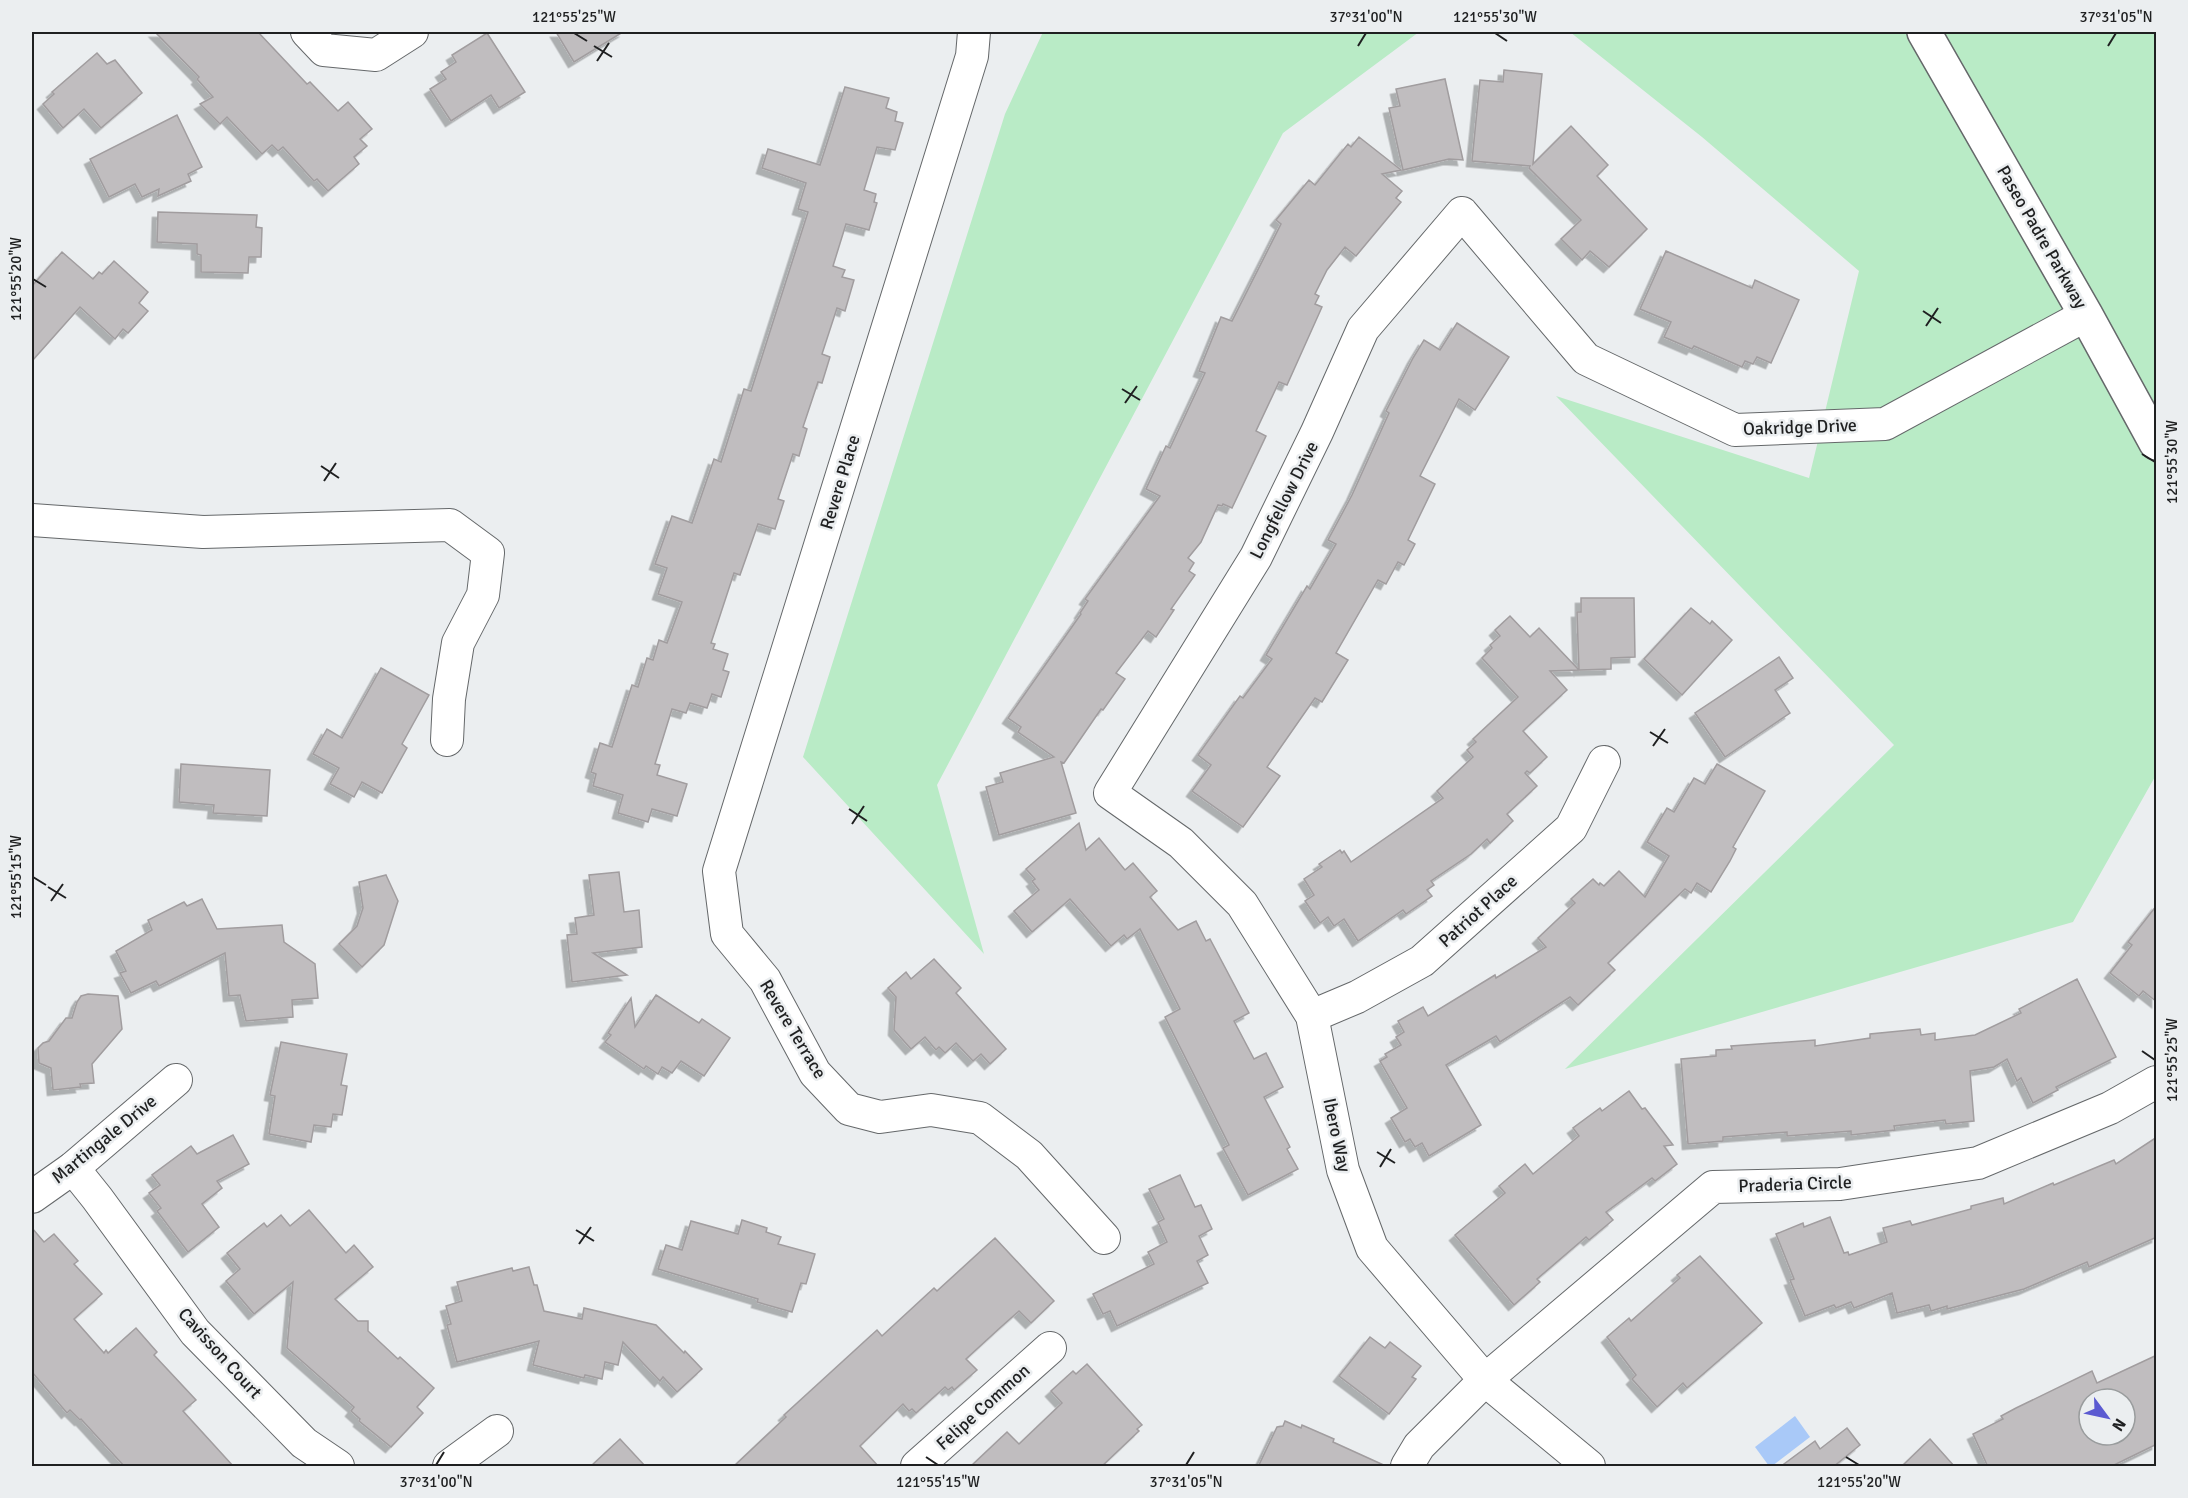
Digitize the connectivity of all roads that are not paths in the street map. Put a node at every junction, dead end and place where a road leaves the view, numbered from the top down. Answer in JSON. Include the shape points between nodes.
{"nodes":[{"id":1,"x":307,"y":32,"type":"edge"},
{"id":2,"x":412,"y":32,"type":"edge"},
{"id":3,"x":974,"y":32,"type":"edge"},
{"id":4,"x":1924,"y":32,"type":"edge"},
{"id":5,"x":1462,"y":213,"type":"joint"},
{"id":6,"x":2086,"y":315,"type":"junction"},
{"id":7,"x":2157,"y":443,"type":"edge"},
{"id":8,"x":32,"y":520,"type":"edge"},
{"id":9,"x":447,"y":740,"type":"dead end"},
{"id":10,"x":1604,"y":762,"type":"dead end"},
{"id":11,"x":1110,"y":793,"type":"joint"},
{"id":12,"x":727,"y":934,"type":"joint"},
{"id":13,"x":1312,"y":1016,"type":"junction"},
{"id":14,"x":176,"y":1080,"type":"dead end"},
{"id":15,"x":2157,"y":1082,"type":"edge"},
{"id":16,"x":73,"y":1168,"type":"junction"},
{"id":17,"x":32,"y":1197,"type":"edge"},
{"id":18,"x":1104,"y":1238,"type":"dead end"},
{"id":19,"x":1050,"y":1348,"type":"dead end"},
{"id":20,"x":1485,"y":1380,"type":"junction"},
{"id":21,"x":496,"y":1431,"type":"dead end"},
{"id":22,"x":338,"y":1467,"type":"edge"},
{"id":23,"x":449,"y":1467,"type":"edge"},
{"id":24,"x":917,"y":1467,"type":"edge"},
{"id":25,"x":1407,"y":1467,"type":"edge"},
{"id":26,"x":1589,"y":1467,"type":"edge"}],
"edges":[{"from":1,"to":2,"type":"street","via":[[324,50],[376,55]]},
{"from":3,"to":12,"type":"street","name":"Revere Place","via":[[972,56],[719,871]]},
{"from":4,"to":6,"type":"main road","name":"Paseo Padre Parkway"},
{"from":5,"to":6,"type":"street","name":"Oakridge Drive","via":[[1586,359],[1735,430],[1886,424]]},
{"from":5,"to":11,"type":"street","name":"Longfellow Drive","via":[[1363,328],[1256,557]]},
{"from":6,"to":7,"type":"main road","name":"Paseo Padre Parkway"},
{"from":8,"to":9,"type":"street","via":[[203,532],[450,525],[488,554],[483,595],[458,643]]},
{"from":10,"to":13,"type":"street","name":"Patriot Place","via":[[1571,828],[1422,961],[1357,997]]},
{"from":11,"to":13,"type":"street","name":"Ibero Way","via":[[1181,843],[1242,904]]},
{"from":12,"to":18,"type":"street","name":"Revere Terrace","via":[[765,980],[814,1073],[849,1109],[880,1117],[931,1110],[980,1118],[1029,1155]]},
{"from":13,"to":20,"type":"street","name":"Ibero Way","via":[[1343,1170],[1372,1248]]},
{"from":14,"to":16,"type":"street","name":"Martingale Drive"},
{"from":15,"to":20,"type":"street","name":"Praderia Circle","via":[[2110,1108],[1978,1163],[1840,1184],[1713,1187]]},
{"from":16,"to":17,"type":"street","name":"Martingale Drive"},
{"from":16,"to":22,"type":"street","name":"Cavisson Court","via":[[195,1332],[304,1443]]},
{"from":19,"to":24,"type":"street","name":"Felipe Common"},
{"from":20,"to":25,"type":"street","name":"Praderia Circle","via":[[1419,1446]]},
{"from":20,"to":26,"type":"street","name":"Ibero Way"},
{"from":21,"to":23,"type":"street"}]}
